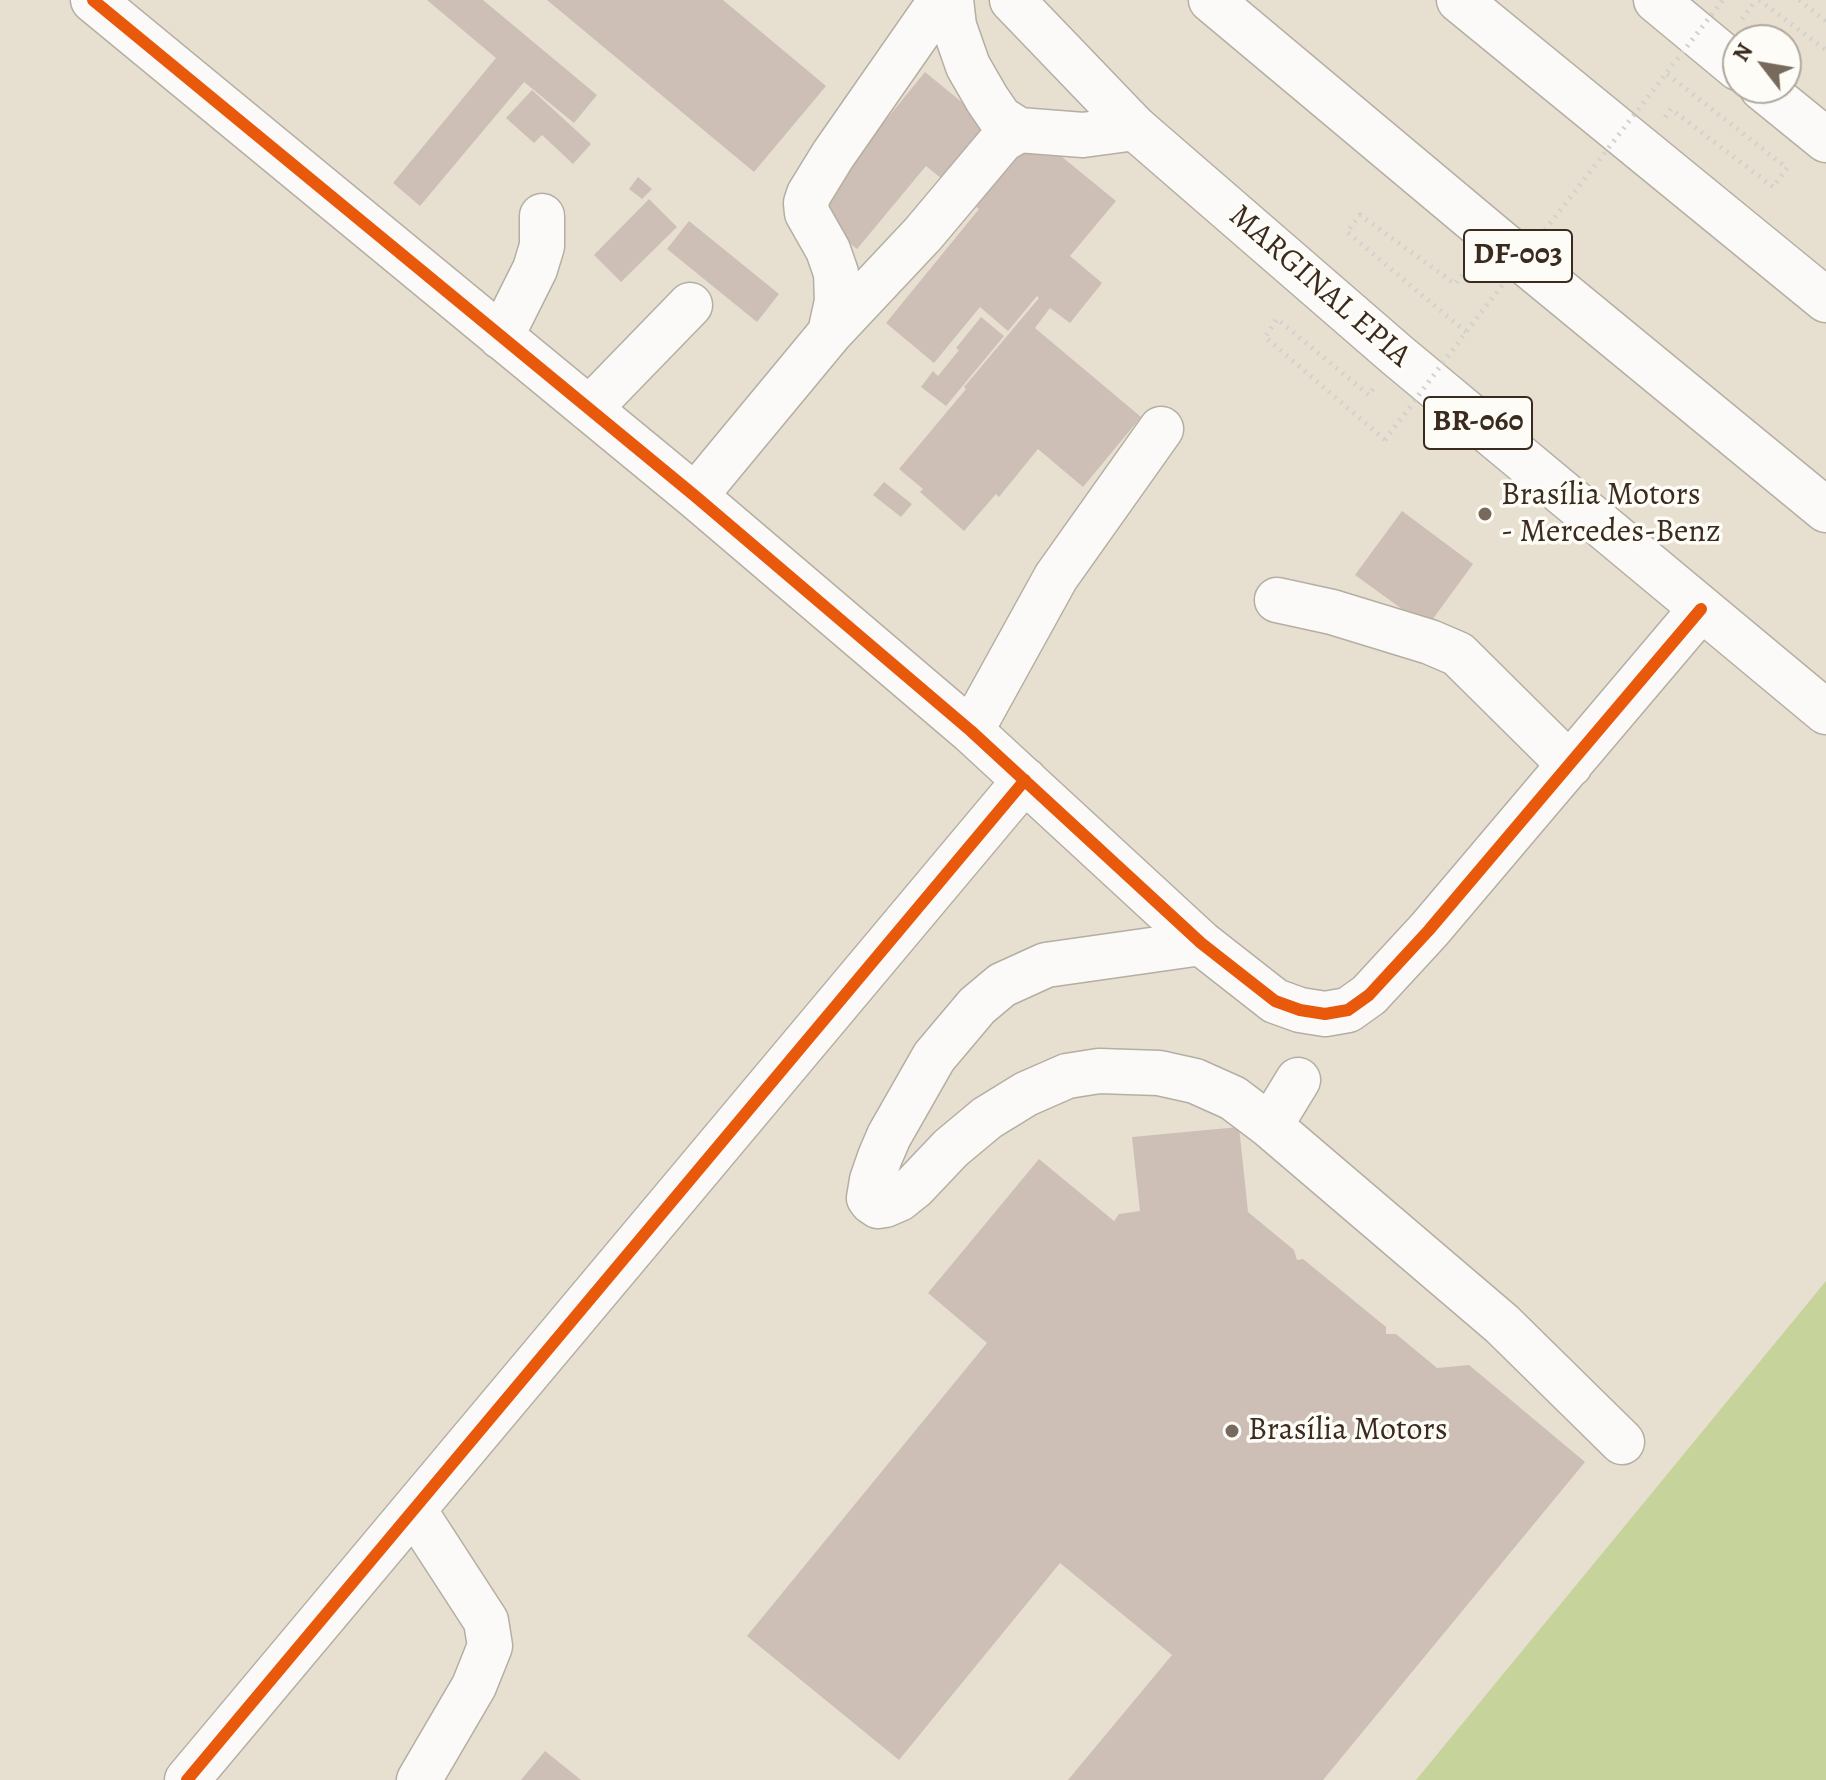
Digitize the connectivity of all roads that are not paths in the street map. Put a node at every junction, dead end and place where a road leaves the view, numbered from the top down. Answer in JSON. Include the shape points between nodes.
{"nodes":[{"id":1,"x":93,"y":0,"type":"edge"},
{"id":2,"x":941,"y":0,"type":"edge"},
{"id":3,"x":951,"y":0,"type":"edge"},
{"id":4,"x":1012,"y":0,"type":"edge"},
{"id":5,"x":1211,"y":0,"type":"edge"},
{"id":6,"x":1459,"y":0,"type":"edge"},
{"id":7,"x":1656,"y":0,"type":"edge"},
{"id":8,"x":1722,"y":55,"type":"edge"},
{"id":9,"x":1782,"y":104,"type":"edge"},
{"id":10,"x":1135,"y":128,"type":"junction"},
{"id":11,"x":1019,"y":130,"type":"junction"},
{"id":12,"x":1826,"y":140,"type":"edge"},
{"id":13,"x":542,"y":216,"type":"dead end"},
{"id":14,"x":1826,"y":300,"type":"edge"},
{"id":15,"x":690,"y":305,"type":"dead end"},
{"id":16,"x":830,"y":333,"type":"junction"},
{"id":17,"x":501,"y":337,"type":"junction"},
{"id":18,"x":589,"y":409,"type":"junction"},
{"id":19,"x":1161,"y":429,"type":"dead end"},
{"id":20,"x":695,"y":496,"type":"junction"},
{"id":21,"x":1826,"y":510,"type":"edge"},
{"id":22,"x":1277,"y":600,"type":"dead end"},
{"id":23,"x":1701,"y":609,"type":"junction"},
{"id":24,"x":1826,"y":712,"type":"edge"},
{"id":25,"x":971,"y":731,"type":"junction"},
{"id":26,"x":1570,"y":765,"type":"junction"},
{"id":27,"x":1025,"y":780,"type":"junction"},
{"id":28,"x":1201,"y":943,"type":"junction"},
{"id":29,"x":1298,"y":1080,"type":"dead end"},
{"id":30,"x":1270,"y":1126,"type":"junction"},
{"id":31,"x":1622,"y":1442,"type":"dead end"},
{"id":32,"x":414,"y":1510,"type":"junction"},
{"id":33,"x":187,"y":1780,"type":"edge"},
{"id":34,"x":419,"y":1780,"type":"edge"}],
"edges":[{"from":1,"to":17,"type":"main road"},
{"from":2,"to":16,"type":"main road","via":[[833,155],[806,203],[836,273]]},
{"from":3,"to":11,"type":"main road","via":[[968,66],[1000,118]]},
{"from":4,"to":10,"type":"main road","name":"MARGINAL EPIA","number":"BR-060"},
{"from":5,"to":21,"type":"main road","number":"DF-003"},
{"from":6,"to":14,"type":"main road"},
{"from":7,"to":8,"type":"main road"},
{"from":9,"to":12,"type":"main road"},
{"from":10,"to":11,"type":"main road","via":[[1083,135]]},
{"from":10,"to":23,"type":"main road","name":"MARGINAL EPIA","number":"BR-060"},
{"from":11,"to":16,"type":"main road","via":[[1002,140]]},
{"from":13,"to":17,"type":"main road","via":[[535,269]]},
{"from":15,"to":18,"type":"main road"},
{"from":16,"to":20,"type":"main road"},
{"from":17,"to":18,"type":"main road"},
{"from":18,"to":20,"type":"main road"},
{"from":19,"to":25,"type":"main road","via":[[1056,577]]},
{"from":20,"to":25,"type":"main road"},
{"from":22,"to":26,"type":"main road","via":[[1332,612],[1458,654]]},
{"from":23,"to":24,"type":"main road","name":"MARGINAL EPIA","number":"BR-060"},
{"from":23,"to":26,"type":"main road"},
{"from":25,"to":27,"type":"main road"},
{"from":26,"to":28,"type":"main road","via":[[1429,930],[1369,995],[1348,1010],[1325,1014],[1275,1001]]},
{"from":27,"to":28,"type":"main road"},
{"from":27,"to":32,"type":"main road"},
{"from":28,"to":30,"type":"main road","via":[[1046,965],[1002,985],[934,1057],[889,1136],[869,1198],[878,1206],[899,1199],[987,1118],[1067,1076],[1159,1073],[1195,1081],[1233,1098]]},
{"from":29,"to":30,"type":"main road"},
{"from":30,"to":31,"type":"main road","via":[[1502,1324]]},
{"from":32,"to":33,"type":"main road"},
{"from":32,"to":34,"type":"main road","via":[[486,1621],[490,1646],[474,1686]]}]}
